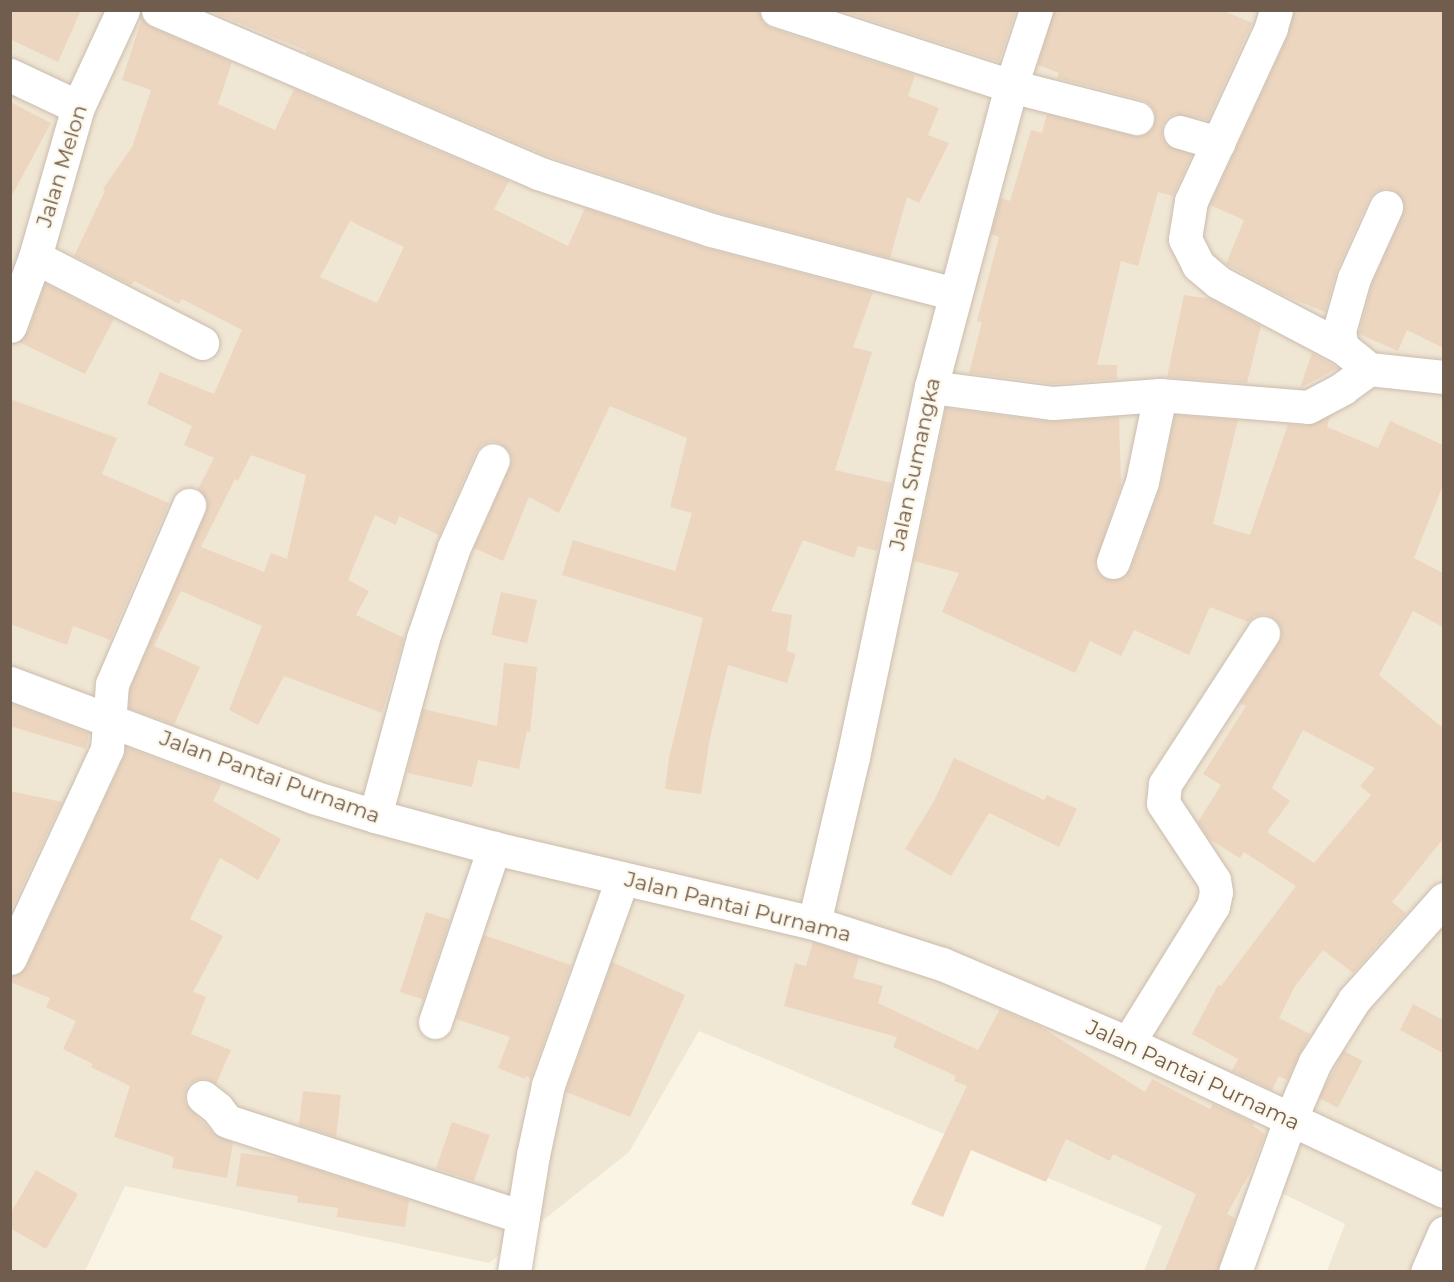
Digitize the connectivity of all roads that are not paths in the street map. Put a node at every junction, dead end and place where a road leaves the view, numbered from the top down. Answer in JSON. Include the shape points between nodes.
{"nodes":[{"id":1,"x":123,"y":10,"type":"edge"},
{"id":2,"x":158,"y":10,"type":"edge"},
{"id":3,"x":777,"y":10,"type":"edge"},
{"id":4,"x":1036,"y":10,"type":"edge"},
{"id":5,"x":1276,"y":10,"type":"edge"},
{"id":6,"x":10,"y":75,"type":"edge"},
{"id":7,"x":1011,"y":86,"type":"junction"},
{"id":8,"x":78,"y":107,"type":"junction"},
{"id":9,"x":1137,"y":118,"type":"dead end"},
{"id":10,"x":1180,"y":132,"type":"dead end"},
{"id":11,"x":1218,"y":143,"type":"junction"},
{"id":12,"x":1386,"y":207,"type":"dead end"},
{"id":13,"x":35,"y":257,"type":"junction"},
{"id":14,"x":955,"y":294,"type":"junction"},
{"id":15,"x":10,"y":326,"type":"edge"},
{"id":16,"x":202,"y":343,"type":"dead end"},
{"id":17,"x":1342,"y":346,"type":"junction"},
{"id":18,"x":1369,"y":369,"type":"junction"},
{"id":19,"x":1443,"y":377,"type":"edge"},
{"id":20,"x":931,"y":387,"type":"junction"},
{"id":21,"x":1160,"y":395,"type":"junction"},
{"id":22,"x":494,"y":460,"type":"dead end"},
{"id":23,"x":189,"y":505,"type":"dead end"},
{"id":24,"x":1113,"y":562,"type":"dead end"},
{"id":25,"x":1263,"y":633,"type":"dead end"},
{"id":26,"x":10,"y":683,"type":"edge"},
{"id":27,"x":110,"y":718,"type":"junction"},
{"id":28,"x":375,"y":816,"type":"junction"},
{"id":29,"x":494,"y":848,"type":"junction"},
{"id":30,"x":622,"y":879,"type":"junction"},
{"id":31,"x":1443,"y":899,"type":"edge"},
{"id":32,"x":814,"y":923,"type":"junction"},
{"id":33,"x":10,"y":958,"type":"edge"},
{"id":34,"x":435,"y":1022,"type":"dead end"},
{"id":35,"x":1128,"y":1043,"type":"junction"},
{"id":36,"x":203,"y":1097,"type":"dead end"},
{"id":37,"x":1290,"y":1120,"type":"junction"},
{"id":38,"x":1443,"y":1191,"type":"edge"},
{"id":39,"x":523,"y":1218,"type":"junction"},
{"id":40,"x":1443,"y":1233,"type":"edge"},
{"id":41,"x":513,"y":1272,"type":"edge"},
{"id":42,"x":1235,"y":1272,"type":"edge"},
{"id":43,"x":1427,"y":1272,"type":"edge"}],
"edges":[{"from":1,"to":8,"type":"street","name":"Jalan Melon"},
{"from":2,"to":14,"type":"street","via":[[538,173],[711,230]]},
{"from":3,"to":7,"type":"street"},
{"from":4,"to":7,"type":"street","name":"Jalan Sumangka"},
{"from":5,"to":11,"type":"street"},
{"from":6,"to":8,"type":"street"},
{"from":7,"to":9,"type":"street"},
{"from":7,"to":14,"type":"street","name":"Jalan Sumangka"},
{"from":8,"to":13,"type":"street","name":"Jalan Melon"},
{"from":10,"to":11,"type":"street"},
{"from":11,"to":17,"type":"street","via":[[1191,201],[1185,239],[1198,265],[1218,282]]},
{"from":12,"to":17,"type":"street","via":[[1354,278],[1339,331]]},
{"from":13,"to":15,"type":"street","name":"Jalan Melon"},
{"from":13,"to":16,"type":"street"},
{"from":14,"to":20,"type":"street","name":"Jalan Sumangka"},
{"from":17,"to":18,"type":"street"},
{"from":18,"to":19,"type":"street"},
{"from":18,"to":21,"type":"street","via":[[1308,407]]},
{"from":20,"to":21,"type":"street","via":[[1053,403]]},
{"from":20,"to":32,"type":"street","name":"Jalan Sumangka"},
{"from":21,"to":24,"type":"street","via":[[1142,482]]},
{"from":22,"to":28,"type":"street","via":[[454,547],[427,627]]},
{"from":23,"to":27,"type":"street","via":[[112,684]]},
{"from":25,"to":35,"type":"street","via":[[1165,784],[1163,803],[1214,880],[1216,892],[1213,906]]},
{"from":26,"to":27,"type":"street","name":"Jalan Pantai Purnama"},
{"from":27,"to":28,"type":"street","name":"Jalan Pantai Purnama","via":[[313,797]]},
{"from":27,"to":33,"type":"street","via":[[107,749]]},
{"from":28,"to":29,"type":"street","name":"Jalan Pantai Purnama"},
{"from":29,"to":30,"type":"street","name":"Jalan Pantai Purnama"},
{"from":29,"to":34,"type":"street"},
{"from":30,"to":32,"type":"street","name":"Jalan Pantai Purnama"},
{"from":30,"to":39,"type":"street","via":[[548,1085]]},
{"from":31,"to":37,"type":"street","via":[[1354,1000],[1315,1062]]},
{"from":32,"to":35,"type":"street","name":"Jalan Pantai Purnama","via":[[942,964]]},
{"from":35,"to":37,"type":"street","name":"Jalan Pantai Purnama"},
{"from":36,"to":39,"type":"street","via":[[227,1121]]},
{"from":37,"to":38,"type":"street","name":"Jalan Pantai Purnama"},
{"from":37,"to":42,"type":"street"},
{"from":39,"to":41,"type":"street"},
{"from":40,"to":43,"type":"street"}]}
